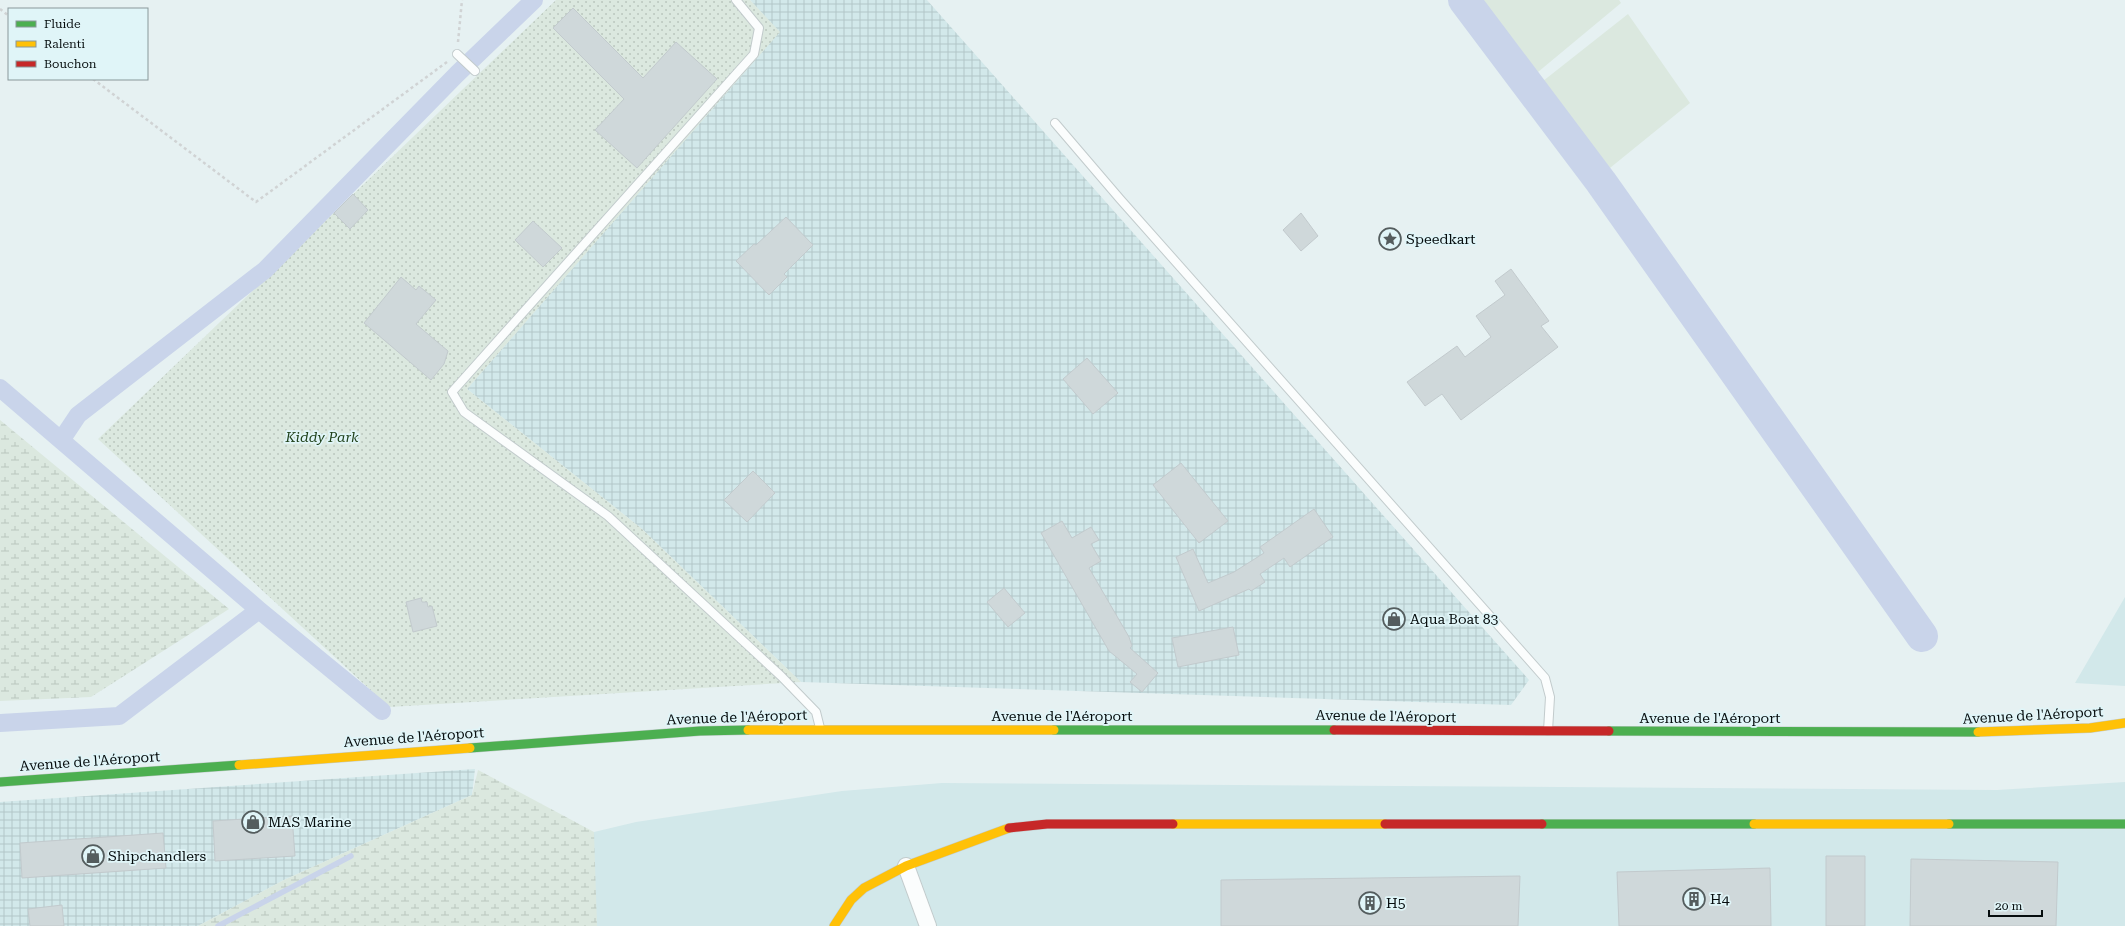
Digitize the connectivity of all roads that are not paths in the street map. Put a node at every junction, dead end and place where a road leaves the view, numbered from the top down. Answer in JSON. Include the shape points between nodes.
{"nodes":[{"id":1,"x":736,"y":0,"type":"edge"},
{"id":2,"x":457,"y":54,"type":"road end"},
{"id":3,"x":475,"y":72,"type":"dead end"},
{"id":4,"x":1055,"y":123,"type":"dead end"},
{"id":5,"x":2125,"y":723,"type":"edge"},
{"id":6,"x":821,"y":729,"type":"junction"},
{"id":7,"x":1548,"y":732,"type":"junction"},
{"id":8,"x":0,"y":782,"type":"edge"},
{"id":9,"x":2125,"y":824,"type":"edge"},
{"id":10,"x":906,"y":866,"type":"junction"},
{"id":11,"x":834,"y":926,"type":"edge"},
{"id":12,"x":928,"y":926,"type":"edge"}],
"edges":[{"from":1,"to":6,"type":"lane","via":[[759,28],[754,54],[452,392],[464,412],[614,521],[781,676],[816,712]]},
{"from":2,"to":3,"type":"lane"},
{"from":4,"to":7,"type":"lane","via":[[1120,200],[1545,678],[1550,697]]},
{"from":5,"to":7,"type":"main road","name":"Avenue de l'Aéroport","via":[[2090,728],[1998,732]]},
{"from":6,"to":7,"type":"main road","name":"Avenue de l'Aéroport"},
{"from":6,"to":8,"type":"main road","name":"Avenue de l'Aéroport","via":[[700,731]]},
{"from":9,"to":10,"type":"main road","via":[[1047,824],[1004,828]]},
{"from":10,"to":11,"type":"main road","via":[[864,888]]},
{"from":10,"to":12,"type":"street"}]}
